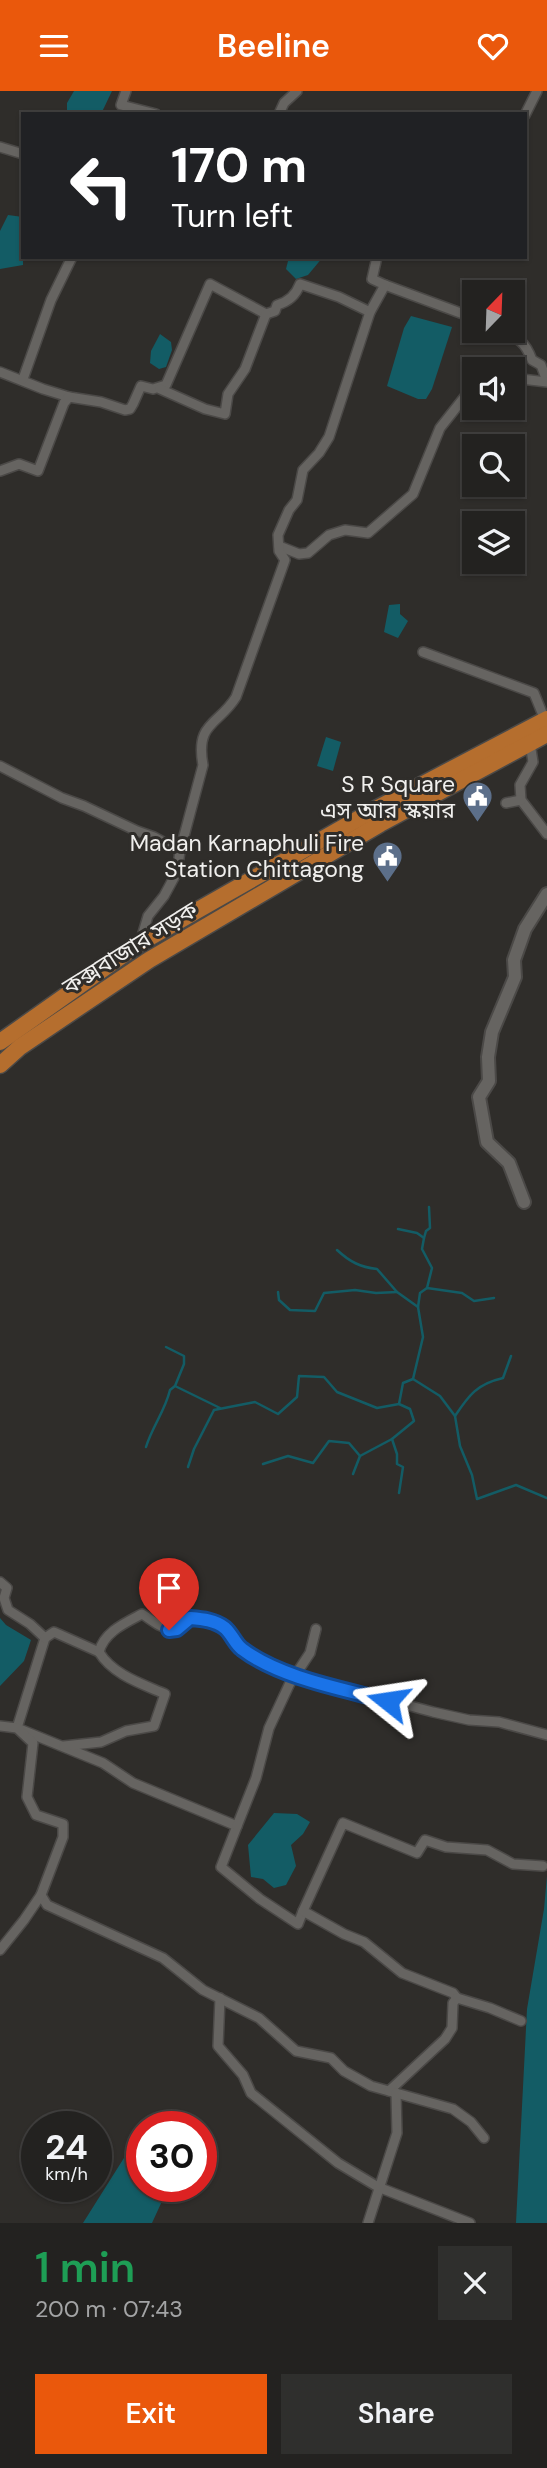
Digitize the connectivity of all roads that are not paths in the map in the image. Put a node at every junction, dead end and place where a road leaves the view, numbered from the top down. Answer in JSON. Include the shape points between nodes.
{"nodes":[{"id":1,"x":126,"y":91,"type":"edge"},
{"id":2,"x":297,"y":91,"type":"edge"},
{"id":3,"x":537,"y":91,"type":"edge"},
{"id":4,"x":148,"y":112,"type":"edge"},
{"id":5,"x":280,"y":112,"type":"edge"},
{"id":6,"x":526,"y":112,"type":"edge"},
{"id":7,"x":0,"y":148,"type":"edge"},
{"id":8,"x":21,"y":153,"type":"edge"},
{"id":9,"x":71,"y":259,"type":"edge"},
{"id":10,"x":377,"y":259,"type":"edge"},
{"id":11,"x":385,"y":285,"type":"junction"},
{"id":12,"x":370,"y":312,"type":"junction"},
{"id":13,"x":266,"y":314,"type":"junction"},
{"id":14,"x":462,"y":314,"type":"edge"},
{"id":15,"x":523,"y":343,"type":"edge"},
{"id":16,"x":0,"y":372,"type":"edge"},
{"id":17,"x":23,"y":379,"type":"junction"},
{"id":18,"x":525,"y":379,"type":"edge"},
{"id":19,"x":547,"y":381,"type":"edge"},
{"id":20,"x":160,"y":389,"type":"junction"},
{"id":21,"x":69,"y":397,"type":"junction"},
{"id":22,"x":462,"y":400,"type":"edge"},
{"id":23,"x":0,"y":471,"type":"edge"},
{"id":24,"x":279,"y":546,"type":"junction"},
{"id":25,"x":423,"y":652,"type":"dead end"},
{"id":26,"x":546,"y":724,"type":"edge"},
{"id":27,"x":530,"y":743,"type":"junction"},
{"id":28,"x":0,"y":766,"type":"edge"},
{"id":29,"x":521,"y":800,"type":"junction"},
{"id":30,"x":506,"y":803,"type":"dead end"},
{"id":31,"x":547,"y":834,"type":"edge"},
{"id":32,"x":180,"y":851,"type":"junction"},
{"id":33,"x":547,"y":894,"type":"edge"},
{"id":34,"x":139,"y":943,"type":"junction"},
{"id":35,"x":0,"y":1042,"type":"edge"},
{"id":36,"x":0,"y":1065,"type":"edge"},
{"id":37,"x":524,"y":1202,"type":"dead end"},
{"id":38,"x":0,"y":1582,"type":"edge"},
{"id":39,"x":316,"y":1629,"type":"dead end"},
{"id":40,"x":45,"y":1638,"type":"junction"},
{"id":41,"x":99,"y":1652,"type":"junction"},
{"id":42,"x":296,"y":1674,"type":"junction"},
{"id":43,"x":0,"y":1726,"type":"edge"},
{"id":44,"x":17,"y":1728,"type":"junction"},
{"id":45,"x":547,"y":1735,"type":"edge"},
{"id":46,"x":64,"y":1746,"type":"junction"},
{"id":47,"x":237,"y":1826,"type":"junction"},
{"id":48,"x":543,"y":1865,"type":"dead end"},
{"id":49,"x":41,"y":1895,"type":"junction"},
{"id":50,"x":303,"y":1911,"type":"junction"},
{"id":51,"x":0,"y":1950,"type":"edge"},
{"id":52,"x":457,"y":1998,"type":"junction"},
{"id":53,"x":220,"y":1999,"type":"junction"},
{"id":54,"x":521,"y":2021,"type":"dead end"},
{"id":55,"x":393,"y":2092,"type":"junction"},
{"id":56,"x":484,"y":2138,"type":"dead end"},
{"id":57,"x":378,"y":2187,"type":"junction"},
{"id":58,"x":368,"y":2223,"type":"edge"},
{"id":59,"x":470,"y":2223,"type":"edge"}],
"edges":[{"from":1,"to":4,"type":"street","via":[[121,105]]},
{"from":2,"to":5,"type":"street"},
{"from":3,"to":6,"type":"street"},
{"from":7,"to":8,"type":"street"},
{"from":9,"to":17,"type":"street"},
{"from":10,"to":11,"type":"street","via":[[372,279]]},
{"from":11,"to":12,"type":"street"},
{"from":11,"to":14,"type":"street"},
{"from":12,"to":13,"type":"street","via":[[300,284],[286,303]]},
{"from":12,"to":24,"type":"street","via":[[329,437],[303,470],[296,500],[278,534]]},
{"from":13,"to":20,"type":"street","via":[[244,369],[228,394],[225,414]]},
{"from":13,"to":20,"type":"street","via":[[209,284],[166,386]]},
{"from":15,"to":19,"type":"street"},
{"from":16,"to":17,"type":"street"},
{"from":17,"to":21,"type":"street"},
{"from":18,"to":19,"type":"street"},
{"from":20,"to":21,"type":"street","via":[[141,386],[125,410]]},
{"from":21,"to":23,"type":"street","via":[[38,471],[19,464]]},
{"from":22,"to":24,"type":"street","via":[[440,428],[413,494],[368,533],[345,530],[329,535],[308,553]]},
{"from":24,"to":32,"type":"street","via":[[285,560],[249,664],[229,709],[207,727],[200,751],[203,765]]},
{"from":25,"to":26,"type":"street","via":[[534,693]]},
{"from":26,"to":27,"type":"highway","name":"কক্সবাজার সড়ক"},
{"from":26,"to":34,"type":"highway","name":"কক্সবাজার সড়ক","via":[[372,811]]},
{"from":27,"to":29,"type":"street","via":[[533,762],[520,785]]},
{"from":27,"to":36,"type":"highway","name":"কক্সবাজার সড়ক","via":[[380,824],[149,960]]},
{"from":28,"to":32,"type":"street"},
{"from":29,"to":30,"type":"street"},
{"from":29,"to":31,"type":"street"},
{"from":32,"to":34,"type":"street","via":[[177,872],[148,916]]},
{"from":33,"to":37,"type":"street","via":[[525,929],[514,960],[515,977],[492,1032],[489,1081],[480,1097],[487,1142],[509,1163]]},
{"from":34,"to":35,"type":"highway","name":"কক্সবাজার সড়ক"},
{"from":38,"to":40,"type":"street","via":[[6,1588],[8,1610]]},
{"from":39,"to":42,"type":"street","via":[[310,1653]]},
{"from":40,"to":41,"type":"street","via":[[54,1632]]},
{"from":40,"to":44,"type":"street"},
{"from":41,"to":42,"type":"street","via":[[102,1642],[142,1613],[169,1630],[190,1618],[205,1619],[225,1628],[239,1648],[261,1662]]},
{"from":41,"to":46,"type":"street","via":[[129,1679],[165,1694],[154,1726],[101,1742]]},
{"from":42,"to":45,"type":"street","via":[[433,1712]]},
{"from":42,"to":47,"type":"street","via":[[269,1728]]},
{"from":43,"to":44,"type":"street"},
{"from":44,"to":46,"type":"street"},
{"from":44,"to":49,"type":"street","via":[[33,1743],[27,1797],[36,1815],[63,1824],[64,1837]]},
{"from":46,"to":47,"type":"street","via":[[133,1783]]},
{"from":47,"to":50,"type":"street","via":[[221,1867],[298,1924]]},
{"from":48,"to":50,"type":"street","via":[[513,1864],[487,1850],[446,1847],[425,1840],[417,1853],[343,1823]]},
{"from":49,"to":51,"type":"street"},
{"from":49,"to":53,"type":"street","via":[[47,1905],[163,1958]]},
{"from":50,"to":52,"type":"street","via":[[364,1942],[402,1973]]},
{"from":52,"to":54,"type":"street"},
{"from":52,"to":55,"type":"street","via":[[452,2028],[445,2039]]},
{"from":53,"to":55,"type":"street","via":[[259,2018],[296,2050],[331,2058],[370,2086]]},
{"from":53,"to":57,"type":"street","via":[[218,2046],[243,2075],[251,2093],[338,2162]]},
{"from":55,"to":56,"type":"street","via":[[453,2109]]},
{"from":55,"to":57,"type":"street","via":[[397,2133]]},
{"from":57,"to":58,"type":"street"},
{"from":57,"to":59,"type":"street"}]}
